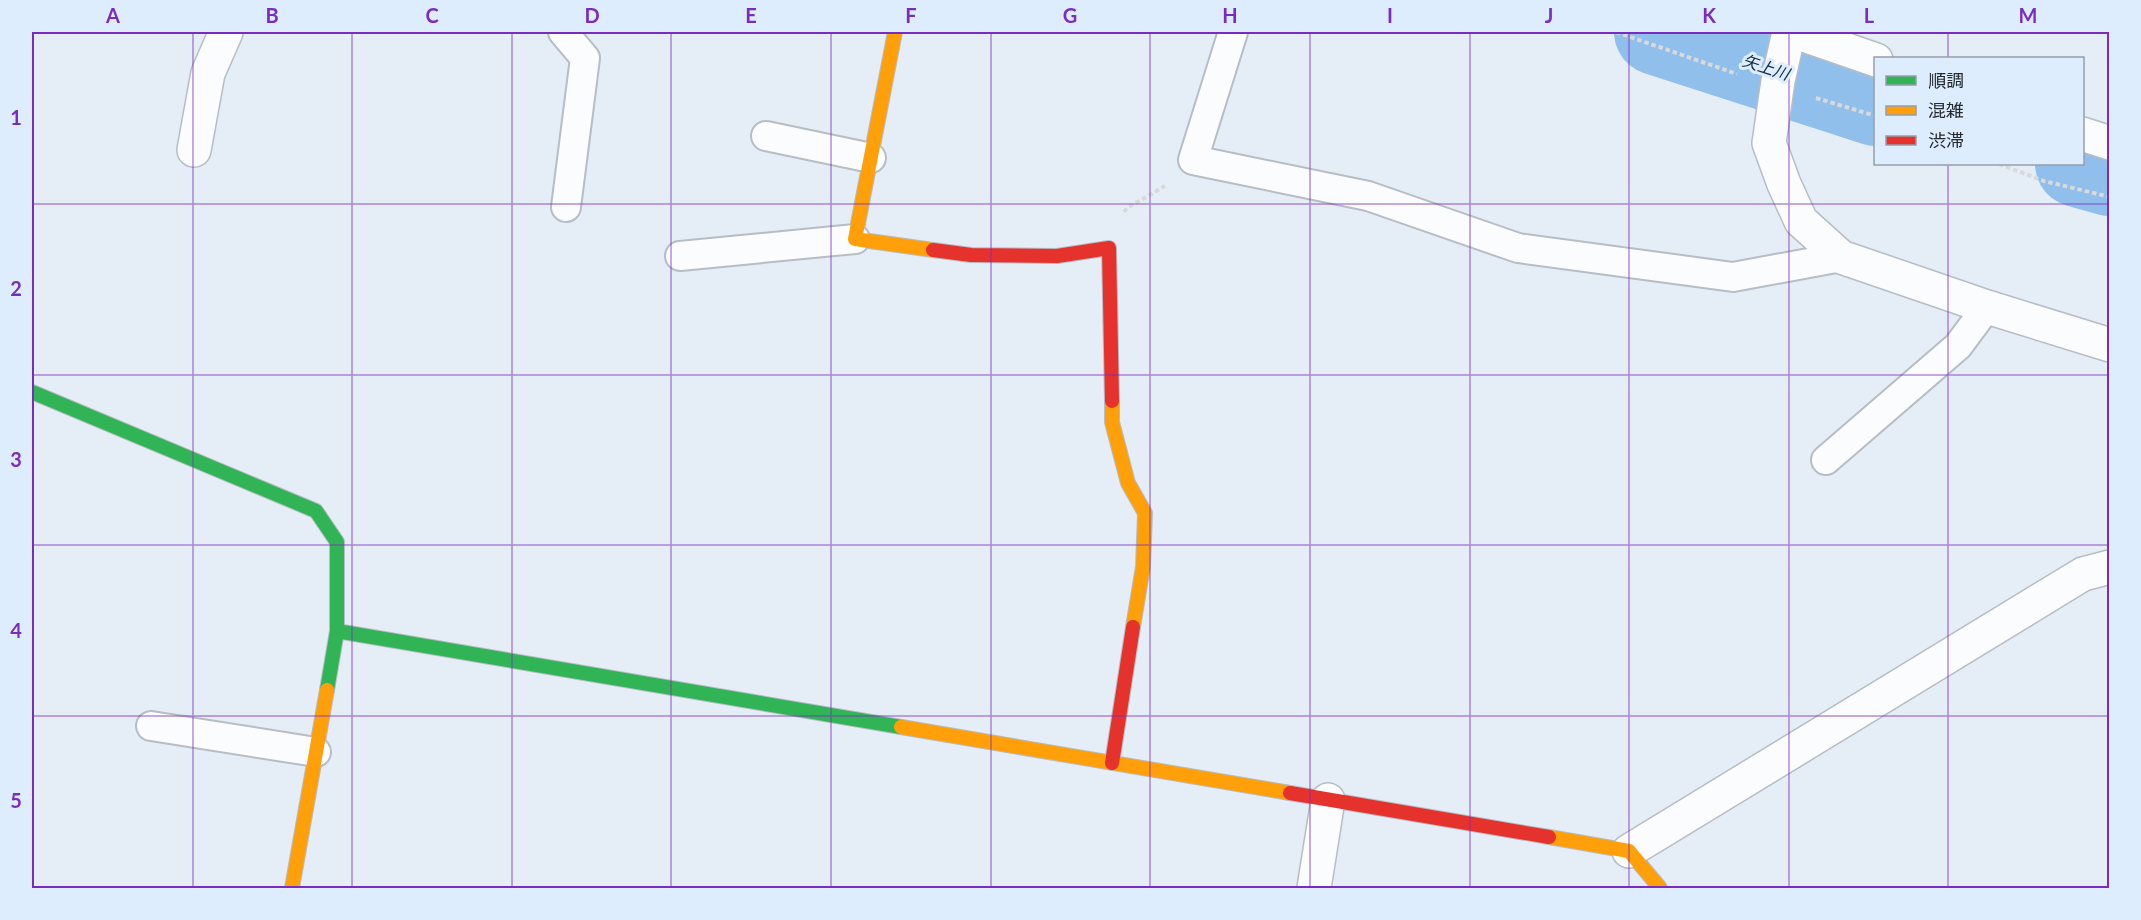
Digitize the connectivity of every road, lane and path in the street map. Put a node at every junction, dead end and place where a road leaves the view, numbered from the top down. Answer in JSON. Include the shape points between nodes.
{"nodes":[{"id":1,"x":226,"y":32,"type":"edge"},
{"id":2,"x":562,"y":32,"type":"edge"},
{"id":3,"x":895,"y":32,"type":"edge"},
{"id":4,"x":1233,"y":32,"type":"edge"},
{"id":5,"x":1616,"y":32,"type":"edge"},
{"id":6,"x":1791,"y":34,"type":"edge"},
{"id":7,"x":1874,"y":60,"type":"edge"},
{"id":8,"x":1778,"y":84,"type":"junction"},
{"id":9,"x":1874,"y":116,"type":"edge"},
{"id":10,"x":2084,"y":135,"type":"edge"},
{"id":11,"x":766,"y":136,"type":"dead end"},
{"id":12,"x":2109,"y":143,"type":"edge"},
{"id":13,"x":194,"y":150,"type":"dead end"},
{"id":14,"x":870,"y":158,"type":"junction"},
{"id":15,"x":1193,"y":160,"type":"junction"},
{"id":16,"x":2002,"y":165,"type":"edge"},
{"id":17,"x":2109,"y":197,"type":"edge"},
{"id":18,"x":566,"y":207,"type":"dead end"},
{"id":19,"x":855,"y":239,"type":"junction"},
{"id":20,"x":1109,"y":248,"type":"junction"},
{"id":21,"x":680,"y":256,"type":"dead end"},
{"id":22,"x":1841,"y":257,"type":"junction"},
{"id":23,"x":1987,"y":307,"type":"junction"},
{"id":24,"x":2109,"y":345,"type":"edge"},
{"id":25,"x":32,"y":392,"type":"edge"},
{"id":26,"x":1826,"y":460,"type":"dead end"},
{"id":27,"x":2109,"y":567,"type":"edge"},
{"id":28,"x":337,"y":631,"type":"junction"},
{"id":29,"x":152,"y":726,"type":"dead end"},
{"id":30,"x":316,"y":752,"type":"junction"},
{"id":31,"x":1112,"y":763,"type":"junction"},
{"id":32,"x":1328,"y":800,"type":"junction"},
{"id":33,"x":1629,"y":851,"type":"junction"},
{"id":34,"x":292,"y":888,"type":"edge"},
{"id":35,"x":1314,"y":888,"type":"edge"},
{"id":36,"x":1660,"y":888,"type":"edge"}],
"edges":[{"from":1,"to":13,"type":"street","via":[[208,73]]},
{"from":2,"to":18,"type":"lane","via":[[585,58]]},
{"from":3,"to":14,"type":"street"},
{"from":4,"to":15,"type":"lane"},
{"from":5,"to":8,"type":"path"},
{"from":6,"to":7,"type":"street"},
{"from":6,"to":8,"type":"street"},
{"from":8,"to":9,"type":"path"},
{"from":8,"to":22,"type":"street","via":[[1769,143],[1801,221]]},
{"from":10,"to":12,"type":"street"},
{"from":11,"to":14,"type":"lane"},
{"from":14,"to":19,"type":"street"},
{"from":15,"to":20,"type":"path","via":[[1175,180],[1128,208],[1114,225]]},
{"from":15,"to":22,"type":"lane","via":[[1368,196],[1518,248],[1733,277]]},
{"from":16,"to":17,"type":"path","via":[[2044,181]]},
{"from":19,"to":20,"type":"street","via":[[971,255],[1057,256]]},
{"from":19,"to":21,"type":"lane"},
{"from":20,"to":31,"type":"street","via":[[1112,422],[1128,483],[1145,513],[1143,567]]},
{"from":22,"to":23,"type":"street"},
{"from":23,"to":24,"type":"street"},
{"from":23,"to":26,"type":"lane","via":[[1958,346]]},
{"from":25,"to":28,"type":"street","via":[[316,511],[337,542]]},
{"from":27,"to":33,"type":"street","via":[[2083,574]]},
{"from":28,"to":30,"type":"street"},
{"from":28,"to":31,"type":"street"},
{"from":29,"to":30,"type":"lane"},
{"from":30,"to":34,"type":"street"},
{"from":31,"to":32,"type":"street"},
{"from":32,"to":33,"type":"street"},
{"from":32,"to":35,"type":"street"},
{"from":33,"to":36,"type":"street"}]}
